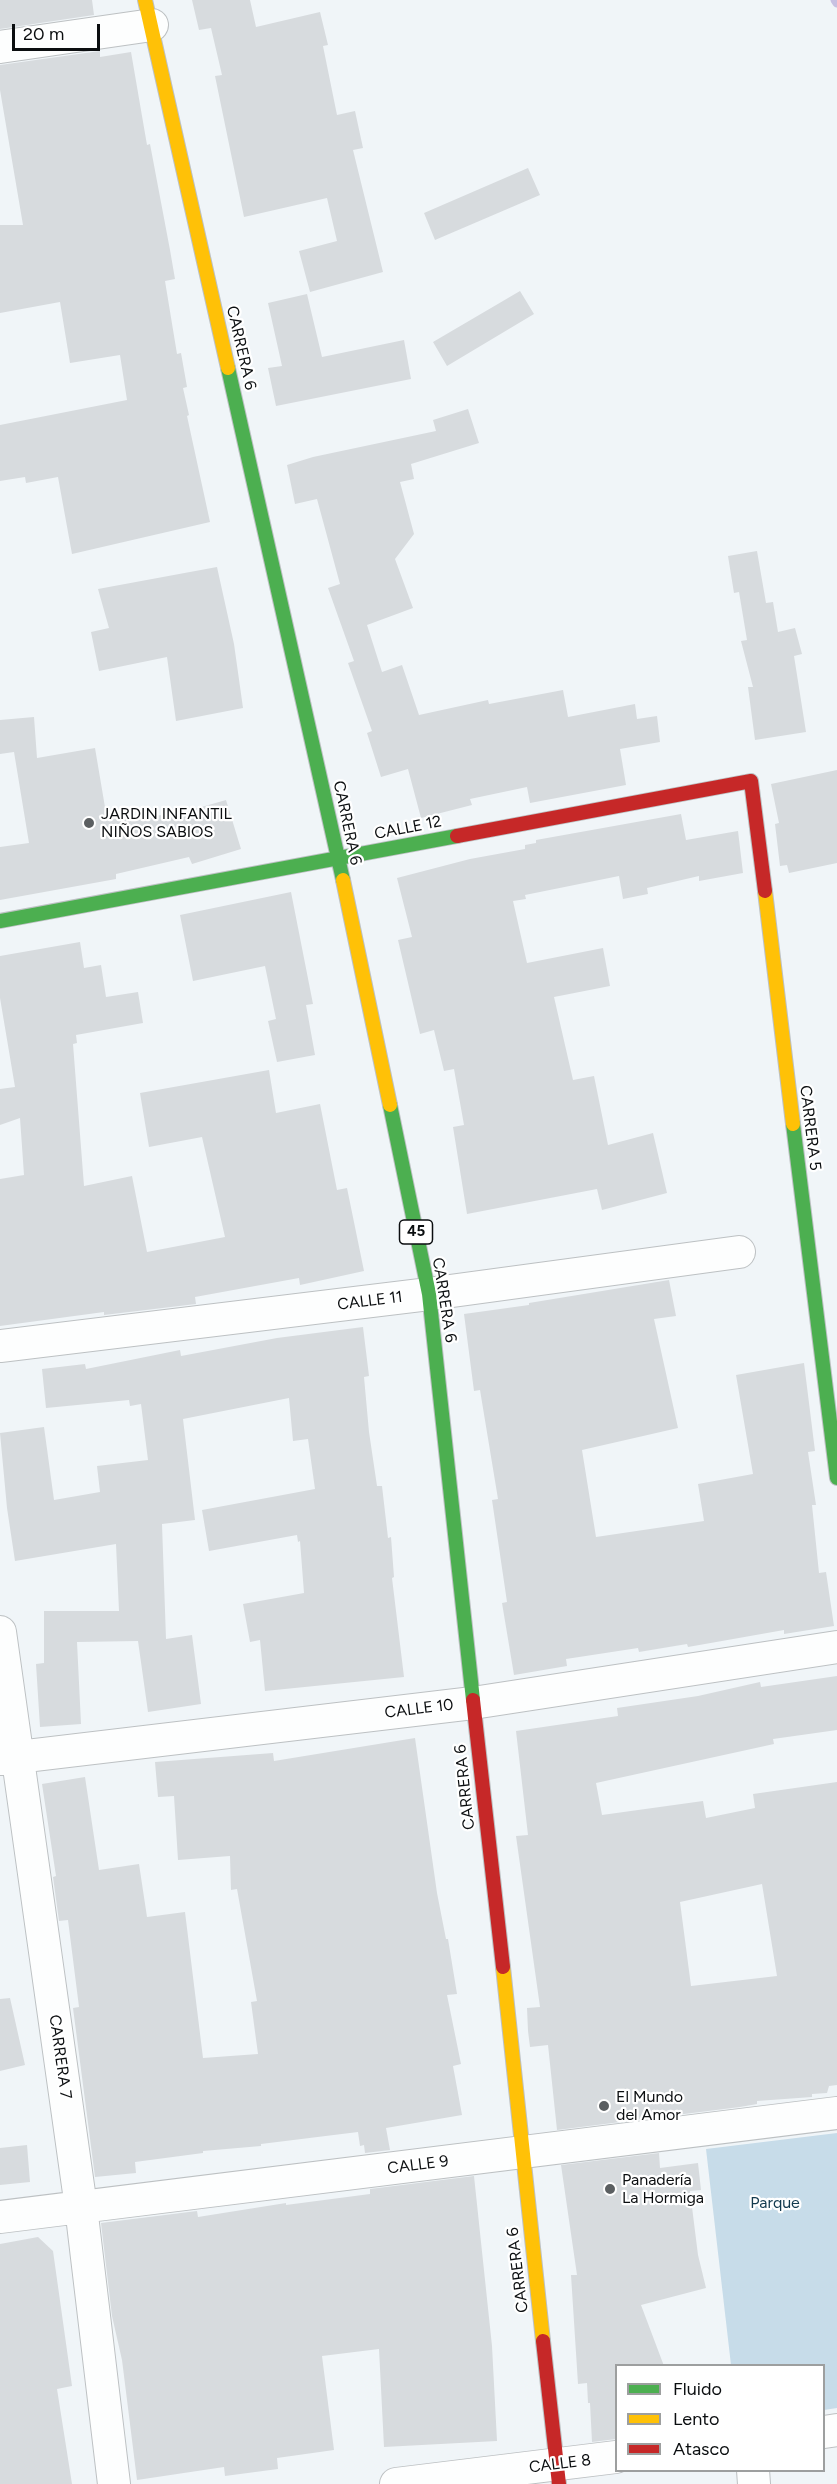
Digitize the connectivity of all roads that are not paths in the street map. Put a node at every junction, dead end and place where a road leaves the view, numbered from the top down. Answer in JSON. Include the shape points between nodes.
{"nodes":[{"id":1,"x":149,"y":13,"type":"edge"},
{"id":2,"x":0,"y":47,"type":"edge"},
{"id":3,"x":751,"y":781,"type":"joint"},
{"id":4,"x":338,"y":858,"type":"junction"},
{"id":5,"x":0,"y":921,"type":"edge"},
{"id":6,"x":739,"y":1252,"type":"dead end"},
{"id":7,"x":429,"y":1294,"type":"junction"},
{"id":8,"x":0,"y":1346,"type":"edge"},
{"id":9,"x":837,"y":1478,"type":"edge"},
{"id":10,"x":0,"y":1632,"type":"edge"},
{"id":11,"x":837,"y":1647,"type":"edge"},
{"id":12,"x":473,"y":1703,"type":"junction"},
{"id":13,"x":8,"y":1758,"type":"edge"},
{"id":14,"x":837,"y":2113,"type":"edge"},
{"id":15,"x":521,"y":2152,"type":"junction"},
{"id":16,"x":81,"y":2207,"type":"junction"},
{"id":17,"x":0,"y":2217,"type":"edge"},
{"id":18,"x":615,"y":2457,"type":"edge"},
{"id":19,"x":558,"y":2474,"type":"edge"},
{"id":20,"x":114,"y":2484,"type":"edge"},
{"id":21,"x":396,"y":2484,"type":"edge"}],
"edges":[{"from":1,"to":2,"type":"street"},
{"from":1,"to":4,"type":"main road","name":"CARRERA 6","number":"45"},
{"from":3,"to":4,"type":"main road","name":"CALLE 12"},
{"from":3,"to":9,"type":"main road","name":"CARRERA 5"},
{"from":4,"to":5,"type":"main road","name":"CALLE 12"},
{"from":4,"to":7,"type":"main road","name":"CARRERA 6","number":"45"},
{"from":6,"to":7,"type":"street","name":"CALLE 11"},
{"from":7,"to":8,"type":"street","name":"CALLE 11"},
{"from":7,"to":12,"type":"main road","name":"CARRERA 6","number":"45"},
{"from":10,"to":13,"type":"street","name":"CARRERA 7"},
{"from":11,"to":12,"type":"street","name":"CALLE 10"},
{"from":12,"to":13,"type":"street","name":"CALLE 10"},
{"from":12,"to":15,"type":"main road","name":"CARRERA 6","number":"45"},
{"from":13,"to":16,"type":"street","name":"CARRERA 7"},
{"from":14,"to":15,"type":"street","name":"CALLE 9"},
{"from":15,"to":16,"type":"street","name":"CALLE 9"},
{"from":15,"to":19,"type":"main road","name":"CARRERA 6","number":"45"},
{"from":16,"to":17,"type":"street","name":"CALLE 9"},
{"from":16,"to":20,"type":"street","name":"CARRERA 7"},
{"from":18,"to":19,"type":"street","name":"CALLE 8"},
{"from":19,"to":21,"type":"street","name":"CALLE 8"}]}
